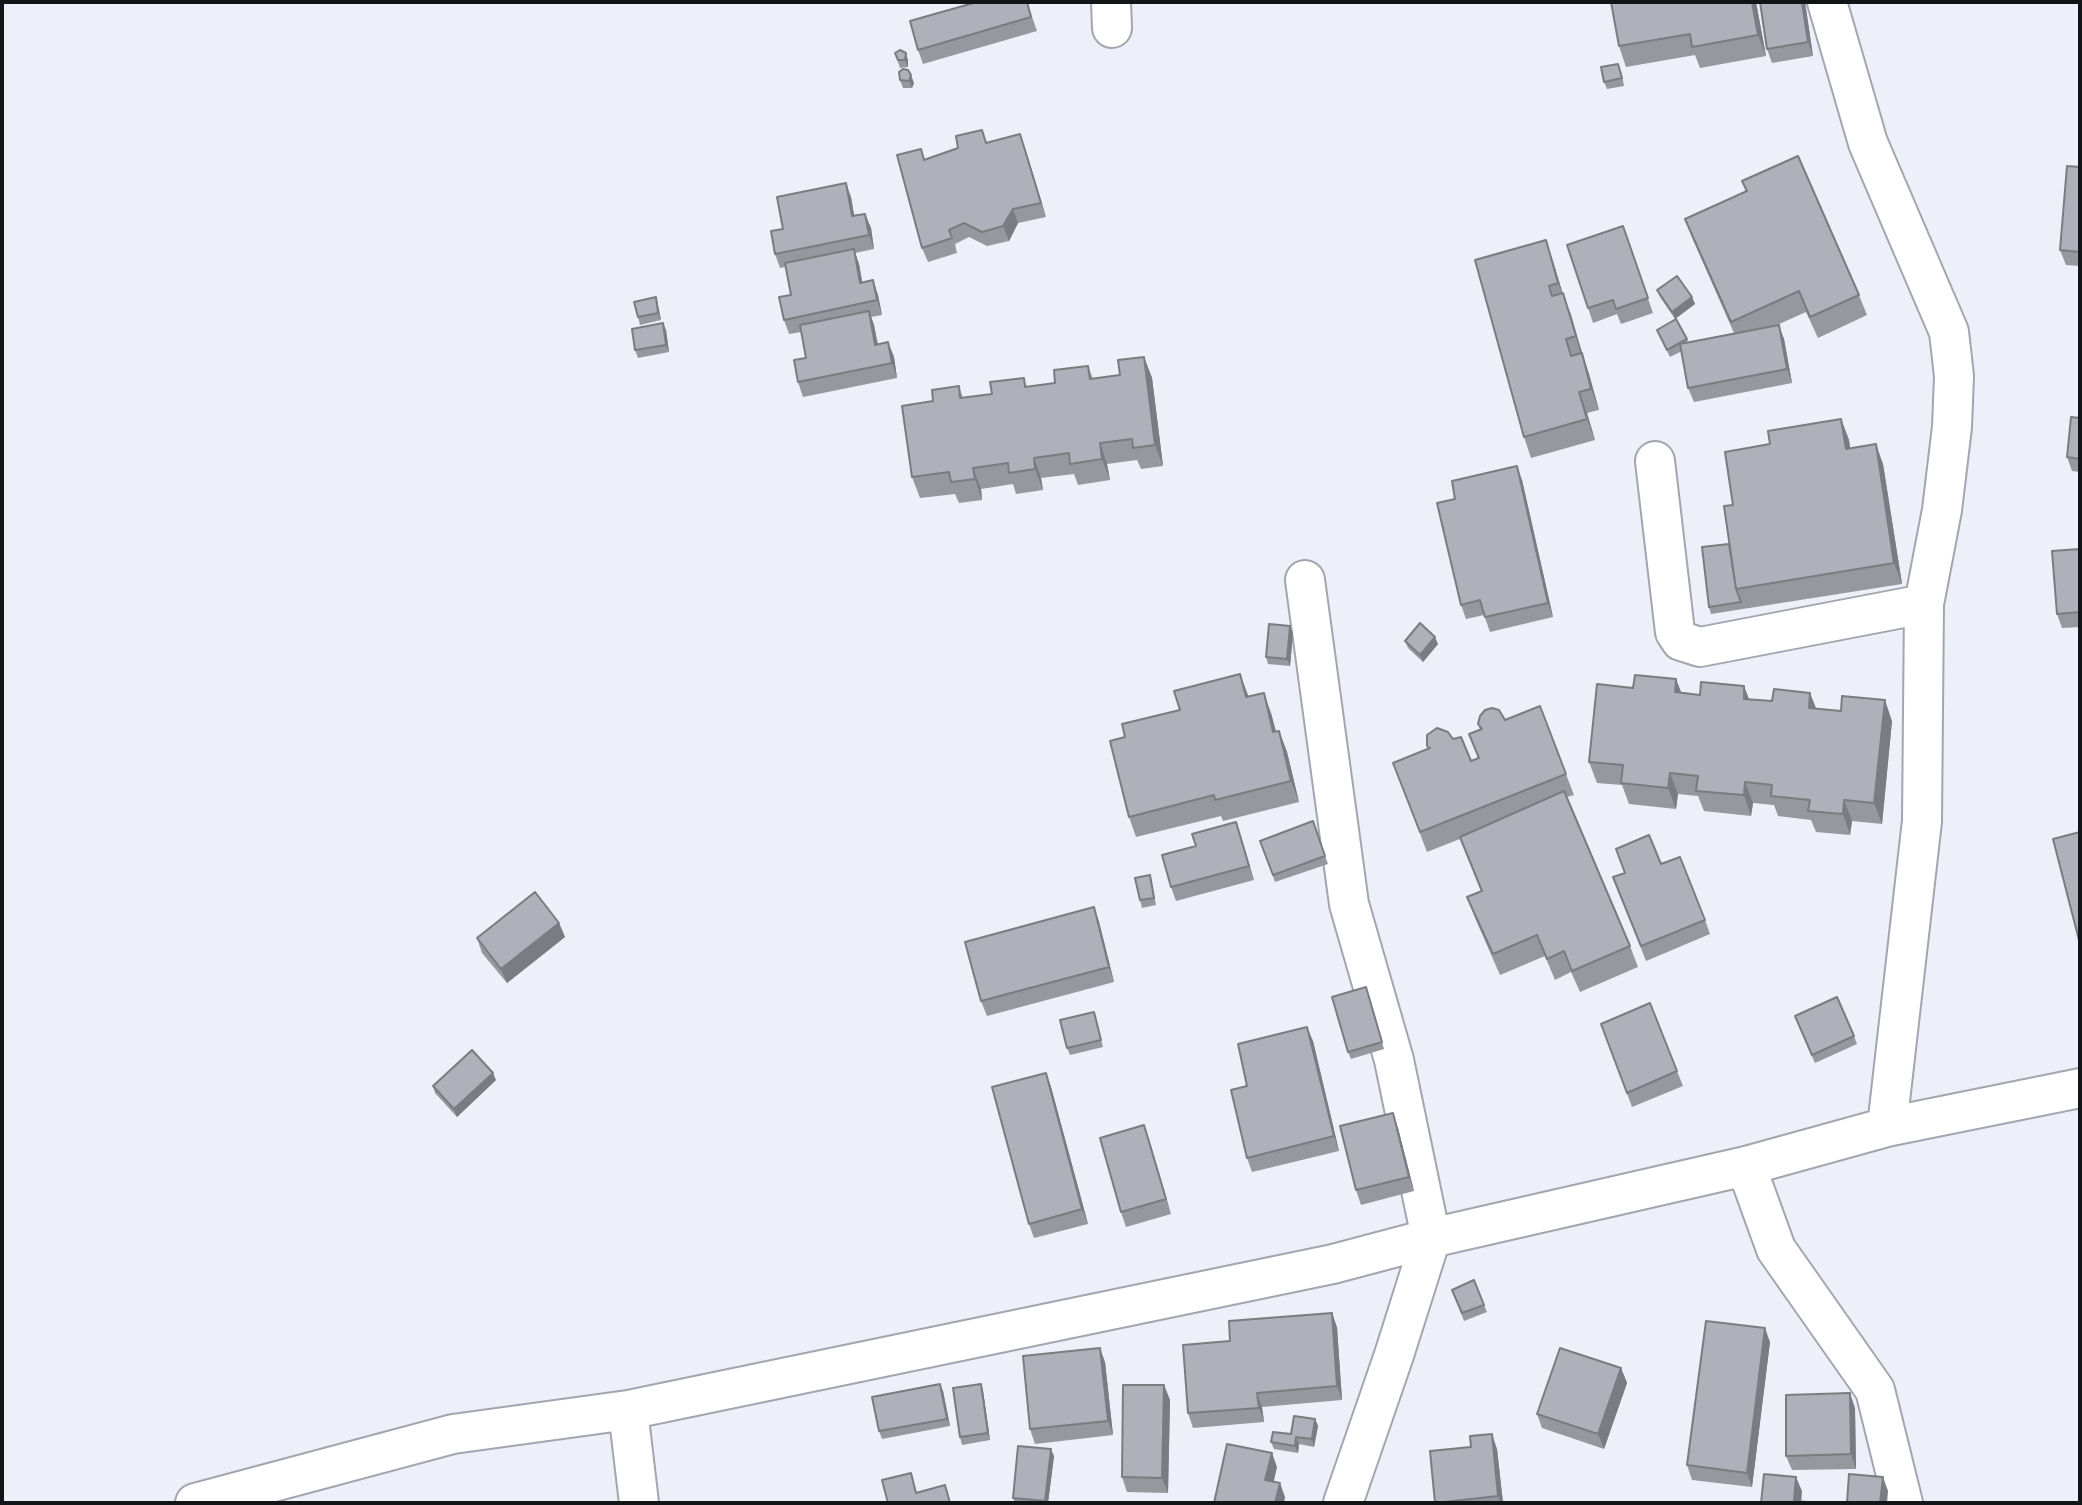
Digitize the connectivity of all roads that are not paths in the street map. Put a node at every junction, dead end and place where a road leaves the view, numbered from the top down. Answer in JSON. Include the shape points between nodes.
{"nodes":[{"id":1,"x":1827,"y":2,"type":"edge"},
{"id":2,"x":1655,"y":461,"type":"dead end"},
{"id":3,"x":1305,"y":580,"type":"dead end"},
{"id":4,"x":1924,"y":604,"type":"junction"},
{"id":5,"x":2080,"y":1088,"type":"edge"},
{"id":6,"x":1886,"y":1127,"type":"junction"},
{"id":7,"x":1746,"y":1166,"type":"junction"},
{"id":8,"x":1431,"y":1238,"type":"junction"},
{"id":9,"x":628,"y":1410,"type":"junction"},
{"id":10,"x":195,"y":1503,"type":"edge"},
{"id":11,"x":639,"y":1503,"type":"edge"},
{"id":12,"x":1343,"y":1503,"type":"edge"},
{"id":13,"x":1903,"y":1503,"type":"edge"}],
"edges":[{"from":1,"to":4,"type":"street","via":[[1868,143],[1949,332],[1954,376],[1952,426]]},
{"from":2,"to":4,"type":"street","via":[[1675,632],[1681,642],[1700,647]]},
{"from":3,"to":8,"type":"street","via":[[1349,904],[1394,1060]]},
{"from":4,"to":6,"type":"street","via":[[1922,821]]},
{"from":5,"to":6,"type":"street"},
{"from":6,"to":7,"type":"street"},
{"from":7,"to":8,"type":"street"},
{"from":7,"to":13,"type":"street","via":[[1776,1249],[1875,1390]]},
{"from":8,"to":9,"type":"street","via":[[1333,1264]]},
{"from":8,"to":12,"type":"street"},
{"from":9,"to":10,"type":"street","via":[[453,1434]]},
{"from":9,"to":11,"type":"street"}]}
